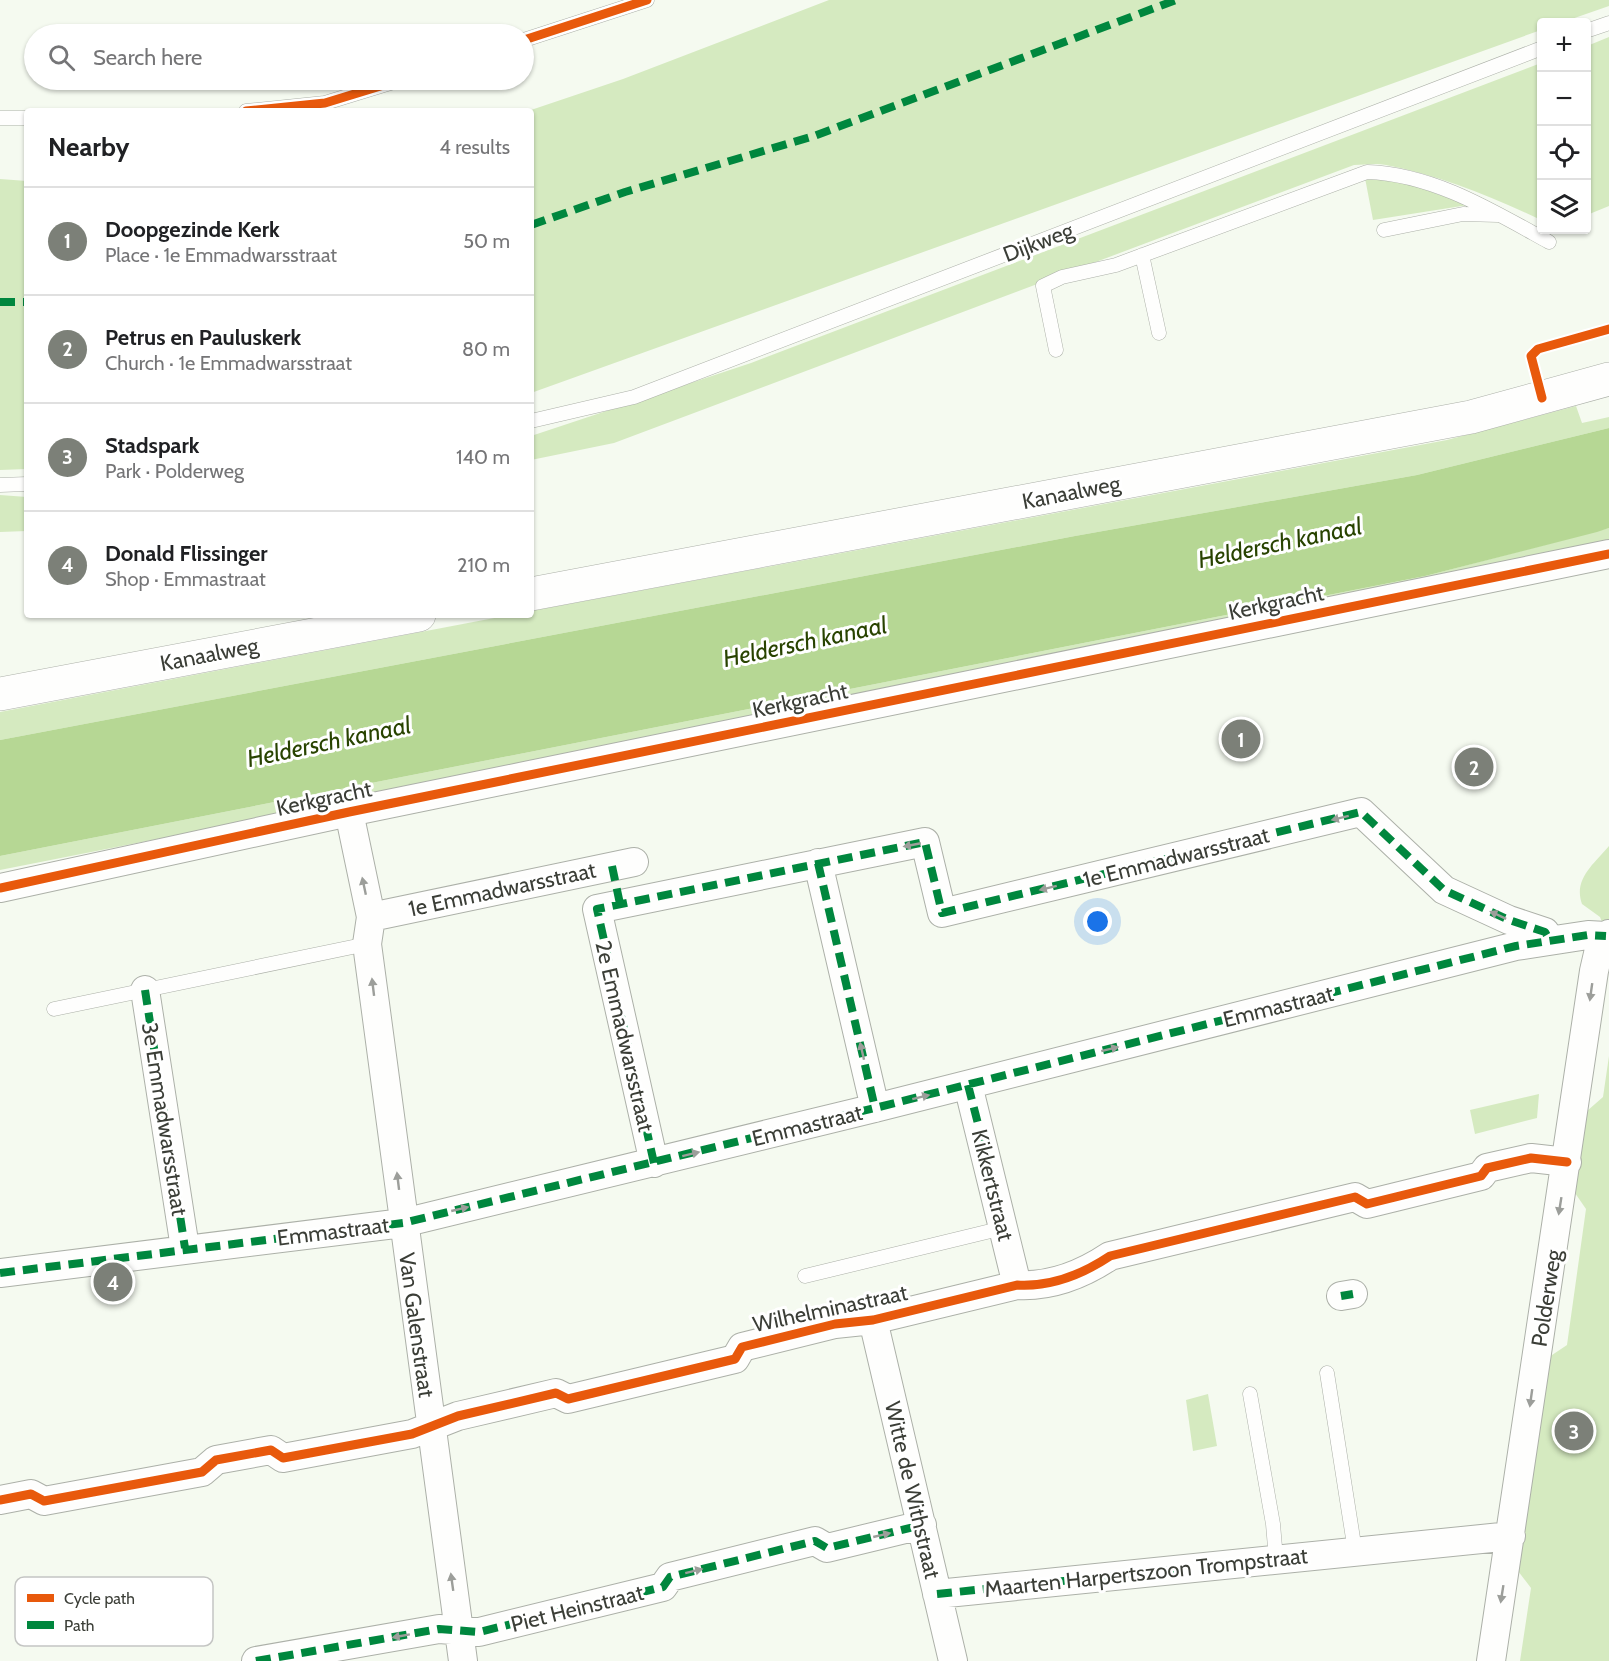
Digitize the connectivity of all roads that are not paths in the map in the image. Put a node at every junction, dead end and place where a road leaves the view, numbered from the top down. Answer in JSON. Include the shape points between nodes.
{"nodes":[{"id":1,"x":647,"y":0,"type":"edge"},
{"id":2,"x":1609,"y":22,"type":"edge"},
{"id":3,"x":1591,"y":29,"type":"edge"},
{"id":4,"x":534,"y":37,"type":"edge"},
{"id":5,"x":1537,"y":50,"type":"edge"},
{"id":6,"x":367,"y":90,"type":"edge"},
{"id":7,"x":276,"y":108,"type":"edge"},
{"id":8,"x":0,"y":118,"type":"edge"},
{"id":9,"x":24,"y":118,"type":"edge"},
{"id":10,"x":1500,"y":215,"type":"junction"},
{"id":11,"x":1384,"y":230,"type":"dead end"},
{"id":12,"x":1549,"y":242,"type":"dead end"},
{"id":13,"x":1142,"y":255,"type":"junction"},
{"id":14,"x":1159,"y":333,"type":"dead end"},
{"id":15,"x":1056,"y":350,"type":"dead end"},
{"id":16,"x":1609,"y":379,"type":"edge"},
{"id":17,"x":534,"y":420,"type":"edge"},
{"id":18,"x":24,"y":484,"type":"edge"},
{"id":19,"x":0,"y":485,"type":"edge"},
{"id":20,"x":1609,"y":554,"type":"edge"},
{"id":21,"x":534,"y":593,"type":"edge"},
{"id":22,"x":403,"y":618,"type":"edge"},
{"id":23,"x":0,"y":694,"type":"edge"},
{"id":24,"x":349,"y":812,"type":"junction"},
{"id":25,"x":634,"y":862,"type":"dead end"},
{"id":26,"x":818,"y":863,"type":"junction"},
{"id":27,"x":0,"y":888,"type":"edge"},
{"id":28,"x":597,"y":909,"type":"joint"},
{"id":29,"x":369,"y":930,"type":"junction"},
{"id":30,"x":1607,"y":935,"type":"edge"},
{"id":31,"x":1549,"y":939,"type":"junction"},
{"id":32,"x":145,"y":990,"type":"junction"},
{"id":33,"x":54,"y":1009,"type":"dead end"},
{"id":34,"x":968,"y":1085,"type":"junction"},
{"id":35,"x":875,"y":1108,"type":"junction"},
{"id":36,"x":1567,"y":1162,"type":"junction"},
{"id":37,"x":654,"y":1163,"type":"junction"},
{"id":38,"x":403,"y":1223,"type":"junction"},
{"id":39,"x":1003,"y":1228,"type":"junction"},
{"id":40,"x":185,"y":1248,"type":"junction"},
{"id":41,"x":0,"y":1273,"type":"edge"},
{"id":42,"x":805,"y":1276,"type":"dead end"},
{"id":43,"x":1017,"y":1285,"type":"junction"},
{"id":44,"x":873,"y":1320,"type":"junction"},
{"id":45,"x":1328,"y":1373,"type":"dead end"},
{"id":46,"x":1250,"y":1394,"type":"dead end"},
{"id":47,"x":431,"y":1427,"type":"junction"},
{"id":48,"x":0,"y":1500,"type":"edge"},
{"id":49,"x":922,"y":1525,"type":"junction"},
{"id":50,"x":1511,"y":1536,"type":"junction"},
{"id":51,"x":1355,"y":1551,"type":"junction"},
{"id":52,"x":1276,"y":1559,"type":"junction"},
{"id":53,"x":937,"y":1594,"type":"junction"},
{"id":54,"x":458,"y":1630,"type":"junction"},
{"id":55,"x":256,"y":1661,"type":"edge"},
{"id":56,"x":463,"y":1661,"type":"edge"},
{"id":57,"x":953,"y":1661,"type":"edge"},
{"id":58,"x":1491,"y":1661,"type":"edge"}],
"edges":[{"from":1,"to":4,"type":"lane"},
{"from":2,"to":3,"type":"lane"},
{"from":5,"to":17,"type":"lane","name":"Dijkweg","via":[[634,397]]},
{"from":6,"to":7,"type":"lane","via":[[325,103]]},
{"from":8,"to":9,"type":"lane"},
{"from":10,"to":11,"type":"lane","via":[[1463,214]]},
{"from":10,"to":12,"type":"lane"},
{"from":10,"to":13,"type":"lane","via":[[1481,204],[1394,173],[1367,172]]},
{"from":13,"to":14,"type":"lane"},
{"from":13,"to":15,"type":"lane","via":[[1043,286]]},
{"from":16,"to":21,"type":"street","name":"Kanaalweg","via":[[1471,417]]},
{"from":18,"to":19,"type":"lane"},
{"from":20,"to":24,"type":"street","name":"Kerkgracht"},
{"from":22,"to":23,"type":"street","name":"Kanaalweg"},
{"from":24,"to":27,"type":"street","name":"Kerkgracht"},
{"from":29,"to":24,"type":"street","name":"Van Galenstraat","one_way":true},
{"from":25,"to":29,"type":"street","name":"1e Emmadwarsstraat"},
{"from":26,"to":28,"type":"street","name":"1e Emmadwarsstraat"},
{"from":31,"to":26,"type":"street","name":"1e Emmadwarsstraat","one_way":true,"via":[[1545,932],[1444,890],[1361,812],[942,913],[925,842]]},
{"from":35,"to":26,"type":"street","one_way":true},
{"from":28,"to":37,"type":"street","name":"2e Emmadwarsstraat"},
{"from":29,"to":32,"type":"lane"},
{"from":38,"to":29,"type":"street","name":"Van Galenstraat","one_way":true},
{"from":30,"to":31,"type":"street","name":"Emmastraat"},
{"from":30,"to":36,"type":"street","name":"Polderweg","one_way":true,"via":[[1594,971]]},
{"from":34,"to":31,"type":"street","name":"Emmastraat","one_way":true},
{"from":32,"to":33,"type":"lane"},
{"from":32,"to":40,"type":"street","name":"3e Emmadwarsstraat"},
{"from":35,"to":34,"type":"street","name":"Emmastraat","one_way":true},
{"from":34,"to":39,"type":"street","name":"Kikkertstraat"},
{"from":37,"to":35,"type":"street","name":"Emmastraat","one_way":true},
{"from":36,"to":43,"type":"street","name":"Wilhelminastraat","via":[[1531,1158],[1487,1168],[1481,1176],[1367,1204],[1355,1197],[1110,1256],[1084,1274],[1031,1286]]},
{"from":36,"to":50,"type":"street","name":"Polderweg","one_way":true},
{"from":38,"to":37,"type":"street","name":"Emmastraat","one_way":true},
{"from":38,"to":40,"type":"street","name":"Emmastraat"},
{"from":38,"to":47,"type":"street","name":"Van Galenstraat"},
{"from":39,"to":42,"type":"lane"},
{"from":39,"to":43,"type":"street","name":"Kikkertstraat"},
{"from":40,"to":41,"type":"street","name":"Emmastraat"},
{"from":43,"to":44,"type":"street","name":"Wilhelminastraat"},
{"from":44,"to":47,"type":"street","name":"Wilhelminastraat","via":[[835,1324],[742,1347],[735,1359],[702,1367],[568,1399],[556,1393],[458,1416]]},
{"from":44,"to":49,"type":"street","name":"Witte de Withstraat"},
{"from":45,"to":51,"type":"lane"},
{"from":46,"to":52,"type":"lane"},
{"from":47,"to":48,"type":"street","name":"Wilhelminastraat","via":[[283,1458],[271,1450],[216,1460],[202,1472],[44,1501],[31,1494]]},
{"from":54,"to":47,"type":"street","name":"Van Galenstraat","one_way":true},
{"from":49,"to":53,"type":"street","name":"Witte de Withstraat"},
{"from":54,"to":49,"type":"street","name":"Piet Heinstraat","one_way":true,"via":[[479,1632],[663,1587],[670,1576],[815,1541],[827,1548]]},
{"from":50,"to":51,"type":"street","name":"Maarten Harpertszoon Trompstraat"},
{"from":50,"to":58,"type":"street","name":"Polderweg","one_way":true},
{"from":51,"to":52,"type":"street","name":"Maarten Harpertszoon Trompstraat"},
{"from":52,"to":53,"type":"street","name":"Maarten Harpertszoon Trompstraat"},
{"from":53,"to":57,"type":"street","name":"Witte de Withstraat"},
{"from":54,"to":55,"type":"street","name":"Piet Heinstraat","one_way":true,"via":[[439,1629]]},
{"from":54,"to":56,"type":"street","name":"Van Galenstraat"}]}
